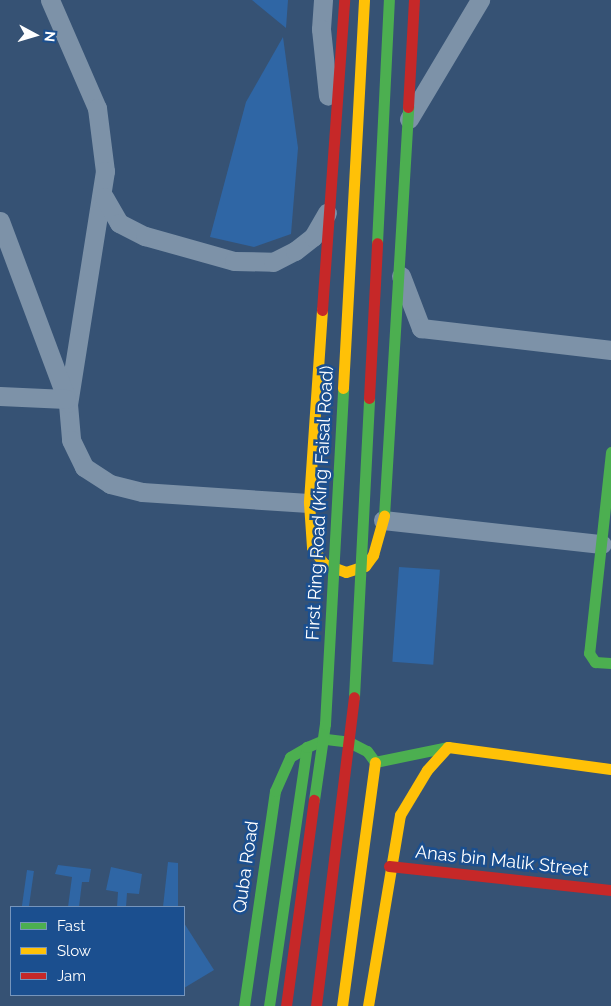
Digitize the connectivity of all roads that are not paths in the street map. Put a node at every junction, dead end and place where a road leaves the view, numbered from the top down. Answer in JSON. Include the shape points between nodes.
{"nodes":[{"id":1,"x":50,"y":0,"type":"edge"},
{"id":2,"x":323,"y":0,"type":"edge"},
{"id":3,"x":344,"y":0,"type":"edge"},
{"id":4,"x":364,"y":0,"type":"edge"},
{"id":5,"x":389,"y":0,"type":"edge"},
{"id":6,"x":414,"y":0,"type":"edge"},
{"id":7,"x":480,"y":0,"type":"edge"},
{"id":8,"x":407,"y":122,"type":"junction"},
{"id":9,"x":332,"y":139,"type":"junction"},
{"id":10,"x":104,"y":196,"type":"junction"},
{"id":11,"x":327,"y":212,"type":"junction"},
{"id":12,"x":0,"y":221,"type":"edge"},
{"id":13,"x":398,"y":266,"type":"junction"},
{"id":14,"x":8,"y":273,"type":"edge"},
{"id":15,"x":611,"y":350,"type":"edge"},
{"id":16,"x":0,"y":396,"type":"edge"},
{"id":17,"x":67,"y":402,"type":"junction"},
{"id":18,"x":611,"y":452,"type":"edge"},
{"id":19,"x":309,"y":503,"type":"junction"},
{"id":20,"x":384,"y":520,"type":"junction"},
{"id":21,"x":602,"y":544,"type":"junction"},
{"id":22,"x":611,"y":663,"type":"edge"},
{"id":23,"x":307,"y":746,"type":"junction"},
{"id":24,"x":448,"y":747,"type":"junction"},
{"id":25,"x":376,"y":762,"type":"junction"},
{"id":26,"x":611,"y":769,"type":"edge"},
{"id":27,"x":389,"y":866,"type":"junction"},
{"id":28,"x":611,"y":890,"type":"edge"},
{"id":29,"x":244,"y":1006,"type":"edge"},
{"id":30,"x":269,"y":1006,"type":"edge"},
{"id":31,"x":286,"y":1006,"type":"edge"},
{"id":32,"x":316,"y":1006,"type":"edge"},
{"id":33,"x":342,"y":1006,"type":"edge"},
{"id":34,"x":368,"y":1006,"type":"edge"}],
"edges":[{"from":1,"to":10,"type":"street","via":[[97,108]]},
{"from":2,"to":9,"type":"street","via":[[321,29]]},
{"from":3,"to":9,"type":"main road"},
{"from":4,"to":31,"type":"main road","name":"First Ring Road (King Faisal Road)","bridge":true,"via":[[325,724]]},
{"from":5,"to":32,"type":"main road","bridge":true,"via":[[352,719]]},
{"from":6,"to":8,"type":"main road"},
{"from":7,"to":8,"type":"street"},
{"from":8,"to":13,"type":"main road"},
{"from":9,"to":11,"type":"main road"},
{"from":10,"to":11,"type":"street","via":[[119,223],[145,236],[234,261],[273,262],[295,251],[313,237]]},
{"from":10,"to":17,"type":"street"},
{"from":11,"to":19,"type":"main road"},
{"from":12,"to":14,"type":"street"},
{"from":13,"to":15,"type":"street","via":[[422,328]]},
{"from":13,"to":20,"type":"main road"},
{"from":14,"to":17,"type":"street"},
{"from":16,"to":17,"type":"street"},
{"from":17,"to":19,"type":"street","via":[[71,440],[84,467],[110,484],[142,492]]},
{"from":18,"to":21,"type":"main road"},
{"from":19,"to":20,"type":"main road","via":[[312,547],[324,564],[346,572],[369,560],[380,540]]},
{"from":20,"to":21,"type":"street"},
{"from":21,"to":22,"type":"main road","via":[[589,653],[595,662]]},
{"from":23,"to":25,"type":"main road","via":[[326,739],[349,742],[367,751]]},
{"from":23,"to":29,"type":"main road","name":"Quba Road","via":[[290,757],[275,791]]},
{"from":23,"to":30,"type":"main road"},
{"from":24,"to":25,"type":"main road"},
{"from":24,"to":26,"type":"main road"},
{"from":24,"to":27,"type":"main road","via":[[427,770],[400,815]]},
{"from":25,"to":33,"type":"main road"},
{"from":27,"to":28,"type":"main road","name":"Anas bin Malik Street"},
{"from":27,"to":34,"type":"main road"}]}
